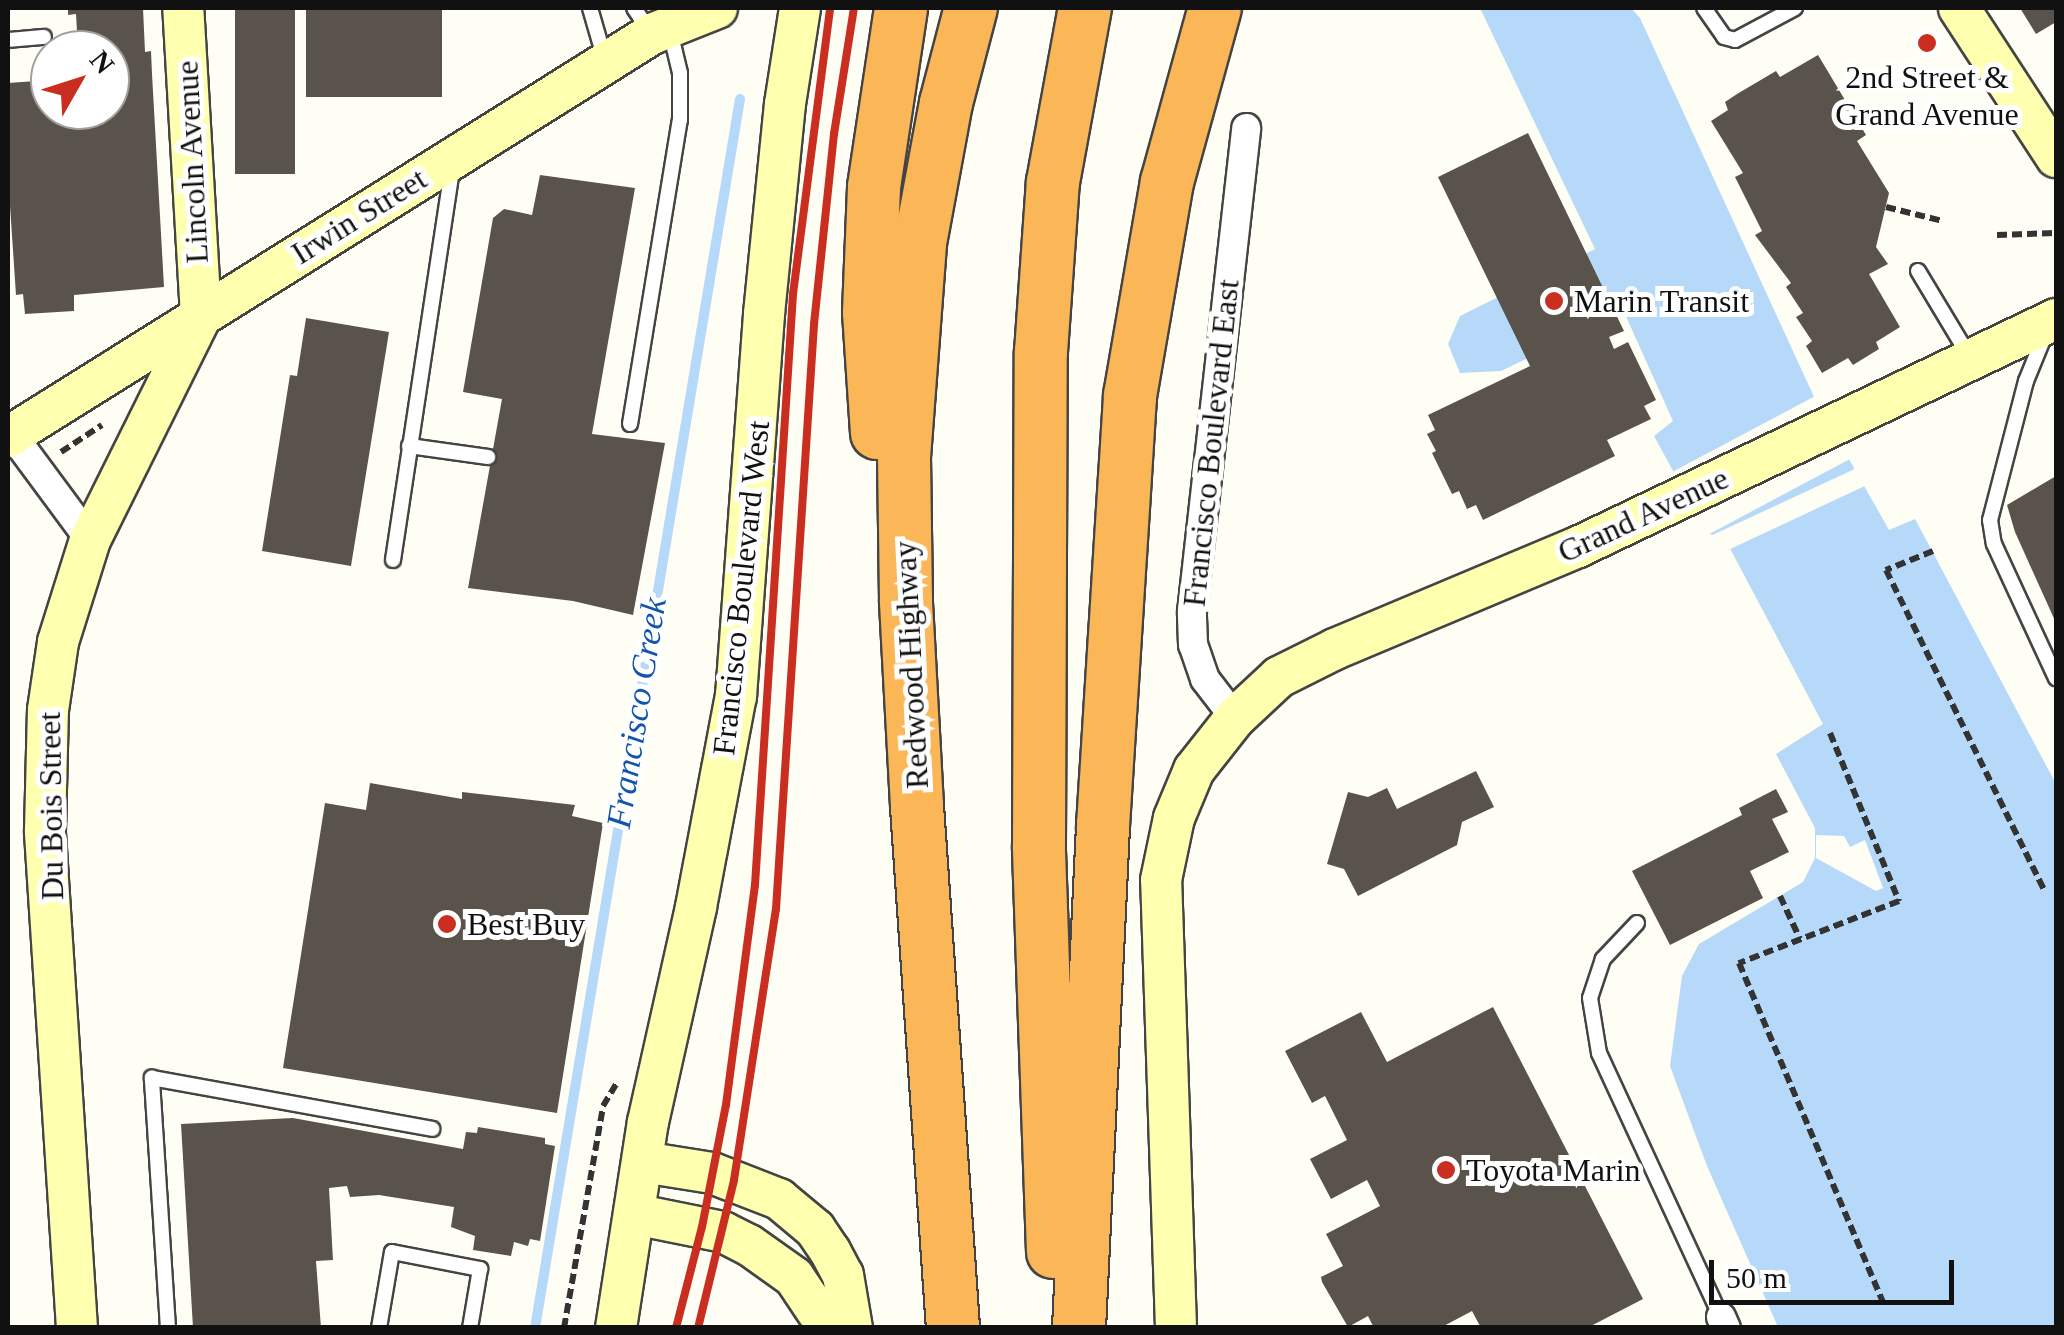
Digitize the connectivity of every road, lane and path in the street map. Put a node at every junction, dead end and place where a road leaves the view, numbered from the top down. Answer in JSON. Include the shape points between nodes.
{"nodes":[{"id":1,"x":183,"y":8,"type":"edge"},
{"id":2,"x":590,"y":8,"type":"edge"},
{"id":3,"x":716,"y":8,"type":"edge"},
{"id":4,"x":800,"y":8,"type":"edge"},
{"id":5,"x":901,"y":8,"type":"edge"},
{"id":6,"x":971,"y":8,"type":"edge"},
{"id":7,"x":1085,"y":8,"type":"edge"},
{"id":8,"x":1215,"y":8,"type":"edge"},
{"id":9,"x":1704,"y":8,"type":"edge"},
{"id":10,"x":1795,"y":8,"type":"edge"},
{"id":11,"x":1960,"y":8,"type":"edge"},
{"id":12,"x":652,"y":22,"type":"edge"},
{"id":13,"x":606,"y":62,"type":"junction"},
{"id":14,"x":1246,"y":128,"type":"dead end"},
{"id":15,"x":2056,"y":157,"type":"edge"},
{"id":16,"x":454,"y":158,"type":"junction"},
{"id":17,"x":1886,"y":207,"type":"dead end"},
{"id":18,"x":1944,"y":221,"type":"dead end"},
{"id":19,"x":2056,"y":233,"type":"edge"},
{"id":20,"x":1996,"y":235,"type":"dead end"},
{"id":21,"x":1918,"y":271,"type":"dead end"},
{"id":22,"x":201,"y":316,"type":"junction"},
{"id":23,"x":2053,"y":321,"type":"edge"},
{"id":24,"x":1970,"y":358,"type":"junction"},
{"id":25,"x":630,"y":424,"type":"dead end"},
{"id":26,"x":102,"y":425,"type":"dead end"},
{"id":27,"x":9,"y":434,"type":"edge"},
{"id":28,"x":409,"y":446,"type":"junction"},
{"id":29,"x":53,"y":457,"type":"dead end"},
{"id":30,"x":488,"y":457,"type":"dead end"},
{"id":31,"x":90,"y":540,"type":"junction"},
{"id":32,"x":1933,"y":552,"type":"dead end"},
{"id":33,"x":393,"y":560,"type":"dead end"},
{"id":34,"x":2056,"y":678,"type":"edge"},
{"id":35,"x":1235,"y":718,"type":"junction"},
{"id":36,"x":1830,"y":733,"type":"dead end"},
{"id":37,"x":2044,"y":889,"type":"dead end"},
{"id":38,"x":1780,"y":896,"type":"dead end"},
{"id":39,"x":1637,"y":924,"type":"dead end"},
{"id":40,"x":1800,"y":939,"type":"junction"},
{"id":41,"x":926,"y":952,"type":"junction"},
{"id":42,"x":620,"y":1077,"type":"dead end"},
{"id":43,"x":432,"y":1129,"type":"dead end"},
{"id":44,"x":643,"y":1162,"type":"junction"},
{"id":45,"x":634,"y":1214,"type":"junction"},
{"id":46,"x":1883,"y":1302,"type":"dead end"},
{"id":47,"x":1724,"y":1322,"type":"edge"},
{"id":48,"x":77,"y":1328,"type":"edge"},
{"id":49,"x":168,"y":1328,"type":"edge"},
{"id":50,"x":378,"y":1328,"type":"edge"},
{"id":51,"x":470,"y":1328,"type":"edge"},
{"id":52,"x":564,"y":1328,"type":"edge"},
{"id":53,"x":616,"y":1328,"type":"edge"},
{"id":54,"x":828,"y":1328,"type":"edge"},
{"id":55,"x":852,"y":1328,"type":"edge"},
{"id":56,"x":954,"y":1328,"type":"edge"},
{"id":57,"x":1056,"y":1328,"type":"edge"},
{"id":58,"x":1079,"y":1328,"type":"edge"},
{"id":59,"x":1176,"y":1328,"type":"edge"}],
"edges":[{"from":1,"to":22,"type":"street","name":"Lincoln Avenue"},
{"from":2,"to":13,"type":"lane"},
{"from":3,"to":12,"type":"street","name":"Irwin Street"},
{"from":4,"to":44,"type":"street","name":"Francisco Boulevard West","via":[[764,314],[736,696]]},
{"from":5,"to":41,"type":"highway","via":[[874,186],[869,312]]},
{"from":6,"to":41,"type":"highway","name":"Redwood Highway","via":[[931,173],[907,384],[906,600]]},
{"from":7,"to":57,"type":"highway","via":[[1048,231],[1038,457],[1038,778]]},
{"from":8,"to":58,"type":"highway","via":[[1167,182],[1130,396]]},
{"from":9,"to":10,"type":"lane","via":[[1724,37],[1734,40]]},
{"from":11,"to":15,"type":"street"},
{"from":12,"to":13,"type":"street","name":"Irwin Street"},
{"from":12,"to":25,"type":"lane","via":[[680,73],[680,120]]},
{"from":13,"to":16,"type":"street","name":"Irwin Street"},
{"from":14,"to":35,"type":"street","name":"Francisco Boulevard East","via":[[1192,612],[1193,645],[1206,679]]},
{"from":16,"to":22,"type":"street","name":"Irwin Street"},
{"from":16,"to":28,"type":"lane"},
{"from":17,"to":18,"type":"path"},
{"from":19,"to":20,"type":"path"},
{"from":21,"to":24,"type":"lane"},
{"from":22,"to":27,"type":"street","name":"Irwin Street"},
{"from":22,"to":31,"type":"street","name":"Du Bois Street"},
{"from":23,"to":24,"type":"street","name":"Grand Avenue"},
{"from":23,"to":34,"type":"lane","via":[[2026,381],[1990,520],[1994,544]]},
{"from":24,"to":35,"type":"street","name":"Grand Avenue","via":[[1578,546],[1335,648],[1279,677]]},
{"from":26,"to":29,"type":"path"},
{"from":27,"to":31,"type":"street"},
{"from":28,"to":30,"type":"lane"},
{"from":28,"to":33,"type":"lane"},
{"from":31,"to":48,"type":"street","name":"Du Bois Street","via":[[58,642],[45,813]]},
{"from":32,"to":37,"type":"path","via":[[1886,570]]},
{"from":35,"to":59,"type":"street","via":[[1194,770],[1174,818],[1161,880]]},
{"from":36,"to":40,"type":"path","via":[[1899,901]]},
{"from":38,"to":40,"type":"path"},
{"from":39,"to":47,"type":"lane","via":[[1604,959],[1590,998],[1600,1052]]},
{"from":40,"to":46,"type":"path","via":[[1738,963]]},
{"from":41,"to":56,"type":"highway","name":"Redwood Highway"},
{"from":42,"to":52,"type":"path","via":[[603,1106]]},
{"from":43,"to":49,"type":"lane","via":[[152,1078]]},
{"from":44,"to":45,"type":"street","name":"Francisco Boulevard West"},
{"from":44,"to":55,"type":"street","via":[[712,1174],[779,1199],[815,1228],[830,1251],[843,1275]]},
{"from":45,"to":53,"type":"street","name":"Francisco Boulevard West"},
{"from":45,"to":54,"type":"street","via":[[722,1232],[749,1245],[794,1277]]},
{"from":50,"to":51,"type":"lane","via":[[392,1252],[480,1269]]}]}
